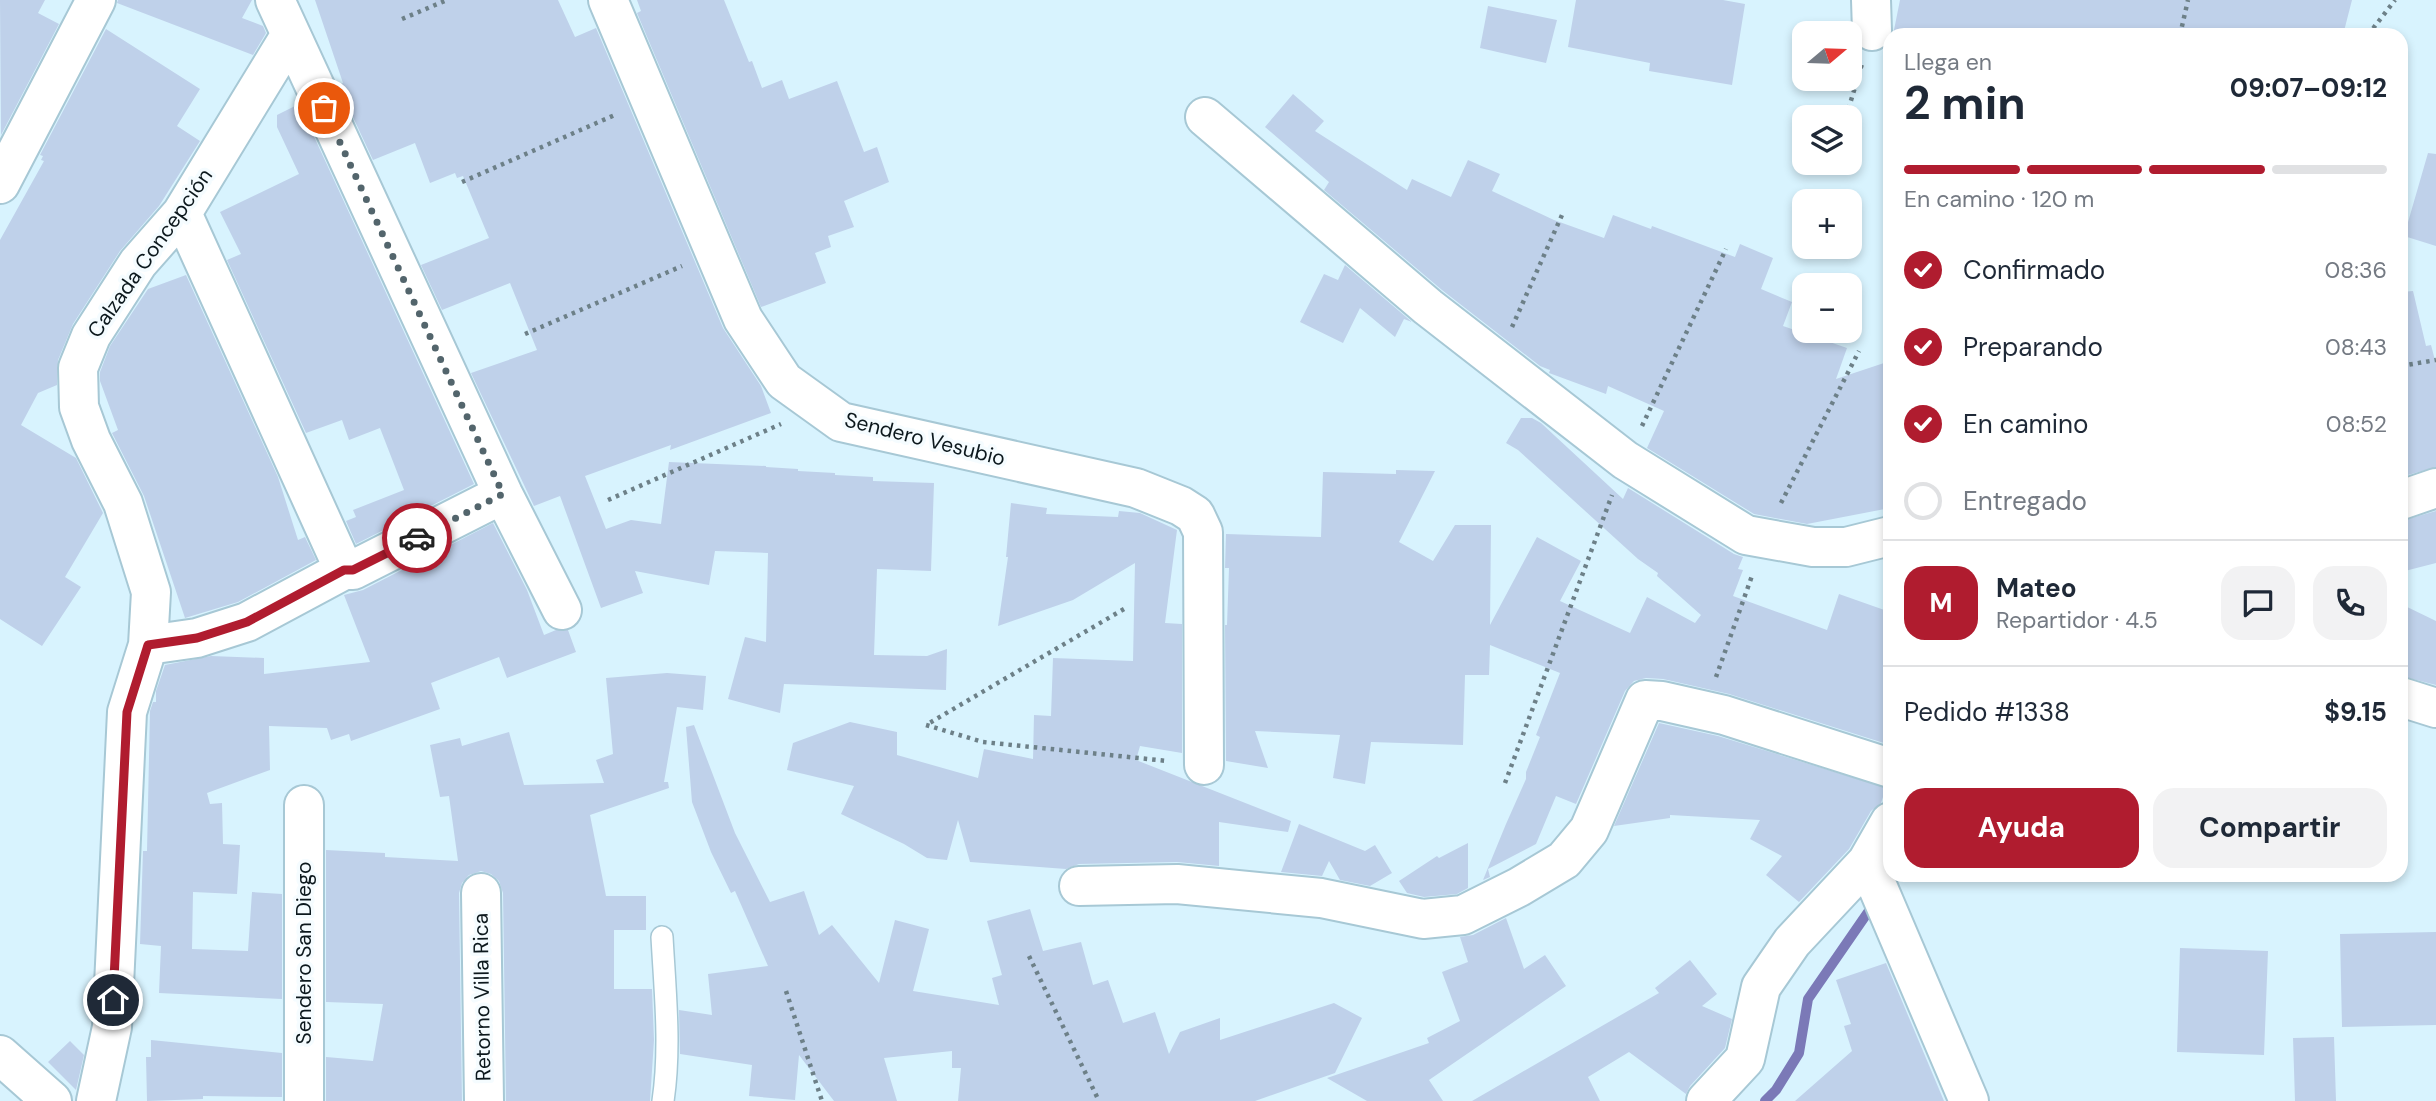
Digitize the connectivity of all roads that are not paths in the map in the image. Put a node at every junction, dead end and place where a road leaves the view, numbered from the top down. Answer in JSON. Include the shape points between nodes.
{"nodes":[{"id":1,"x":96,"y":0,"type":"edge"},
{"id":2,"x":275,"y":0,"type":"edge"},
{"id":3,"x":608,"y":0,"type":"edge"},
{"id":4,"x":290,"y":36,"type":"junction"},
{"id":5,"x":1205,"y":117,"type":"dead end"},
{"id":6,"x":4,"y":167,"type":"edge"},
{"id":7,"x":182,"y":213,"type":"junction"},
{"id":8,"x":2436,"y":488,"type":"edge"},
{"id":9,"x":503,"y":494,"type":"junction"},
{"id":10,"x":2408,"y":498,"type":"edge"},
{"id":11,"x":1883,"y":538,"type":"edge"},
{"id":12,"x":344,"y":570,"type":"junction"},
{"id":13,"x":562,"y":610,"type":"dead end"},
{"id":14,"x":148,"y":645,"type":"junction"},
{"id":15,"x":2408,"y":699,"type":"edge"},
{"id":16,"x":2436,"y":708,"type":"edge"},
{"id":17,"x":1204,"y":765,"type":"road end"},
{"id":18,"x":1883,"y":766,"type":"edge"},
{"id":19,"x":304,"y":805,"type":"dead end"},
{"id":20,"x":1883,"y":834,"type":"edge"},
{"id":21,"x":1867,"y":862,"type":"junction"},
{"id":22,"x":1079,"y":886,"type":"dead end"},
{"id":23,"x":481,"y":894,"type":"dead end"},
{"id":24,"x":662,"y":937,"type":"dead end"},
{"id":25,"x":0,"y":1055,"type":"edge"},
{"id":26,"x":52,"y":1101,"type":"edge"},
{"id":27,"x":96,"y":1101,"type":"edge"},
{"id":28,"x":304,"y":1101,"type":"edge"},
{"id":29,"x":484,"y":1101,"type":"edge"},
{"id":30,"x":663,"y":1101,"type":"edge"},
{"id":31,"x":1706,"y":1101,"type":"edge"},
{"id":32,"x":1969,"y":1101,"type":"edge"}],
"edges":[{"from":1,"to":6,"type":"street"},
{"from":2,"to":4,"type":"street"},
{"from":3,"to":17,"type":"street","name":"Sendero Vesubio","via":[[743,319],[784,381],[841,422],[1136,488],[1195,515],[1203,532]]},
{"from":4,"to":7,"type":"street","name":"Calzada Concepción"},
{"from":4,"to":9,"type":"street"},
{"from":5,"to":11,"type":"street","via":[[1428,307],[1625,460],[1746,535],[1813,547],[1846,547]]},
{"from":7,"to":12,"type":"street"},
{"from":7,"to":14,"type":"street","name":"Calzada Concepción","via":[[138,263],[91,336],[78,368],[79,407],[122,503],[151,592]]},
{"from":8,"to":10,"type":"street"},
{"from":9,"to":12,"type":"street","via":[[353,570]]},
{"from":9,"to":13,"type":"street"},
{"from":12,"to":14,"type":"street","via":[[247,622],[197,638]]},
{"from":14,"to":27,"type":"street","name":"Calzada Concepción","via":[[127,712],[112,1027]]},
{"from":15,"to":16,"type":"street"},
{"from":18,"to":22,"type":"street","via":[[1724,715],[1645,700],[1589,830],[1564,860],[1463,915],[1423,919],[1321,898],[1177,884]]},
{"from":19,"to":28,"type":"street","name":"Sendero San Diego"},
{"from":20,"to":21,"type":"street"},
{"from":21,"to":31,"type":"street","via":[[1792,942],[1761,987],[1745,1059]]},
{"from":21,"to":32,"type":"street"},
{"from":23,"to":29,"type":"street","name":"Retorno Villa Rica"},
{"from":24,"to":30,"type":"lane"},
{"from":25,"to":26,"type":"street"}]}
